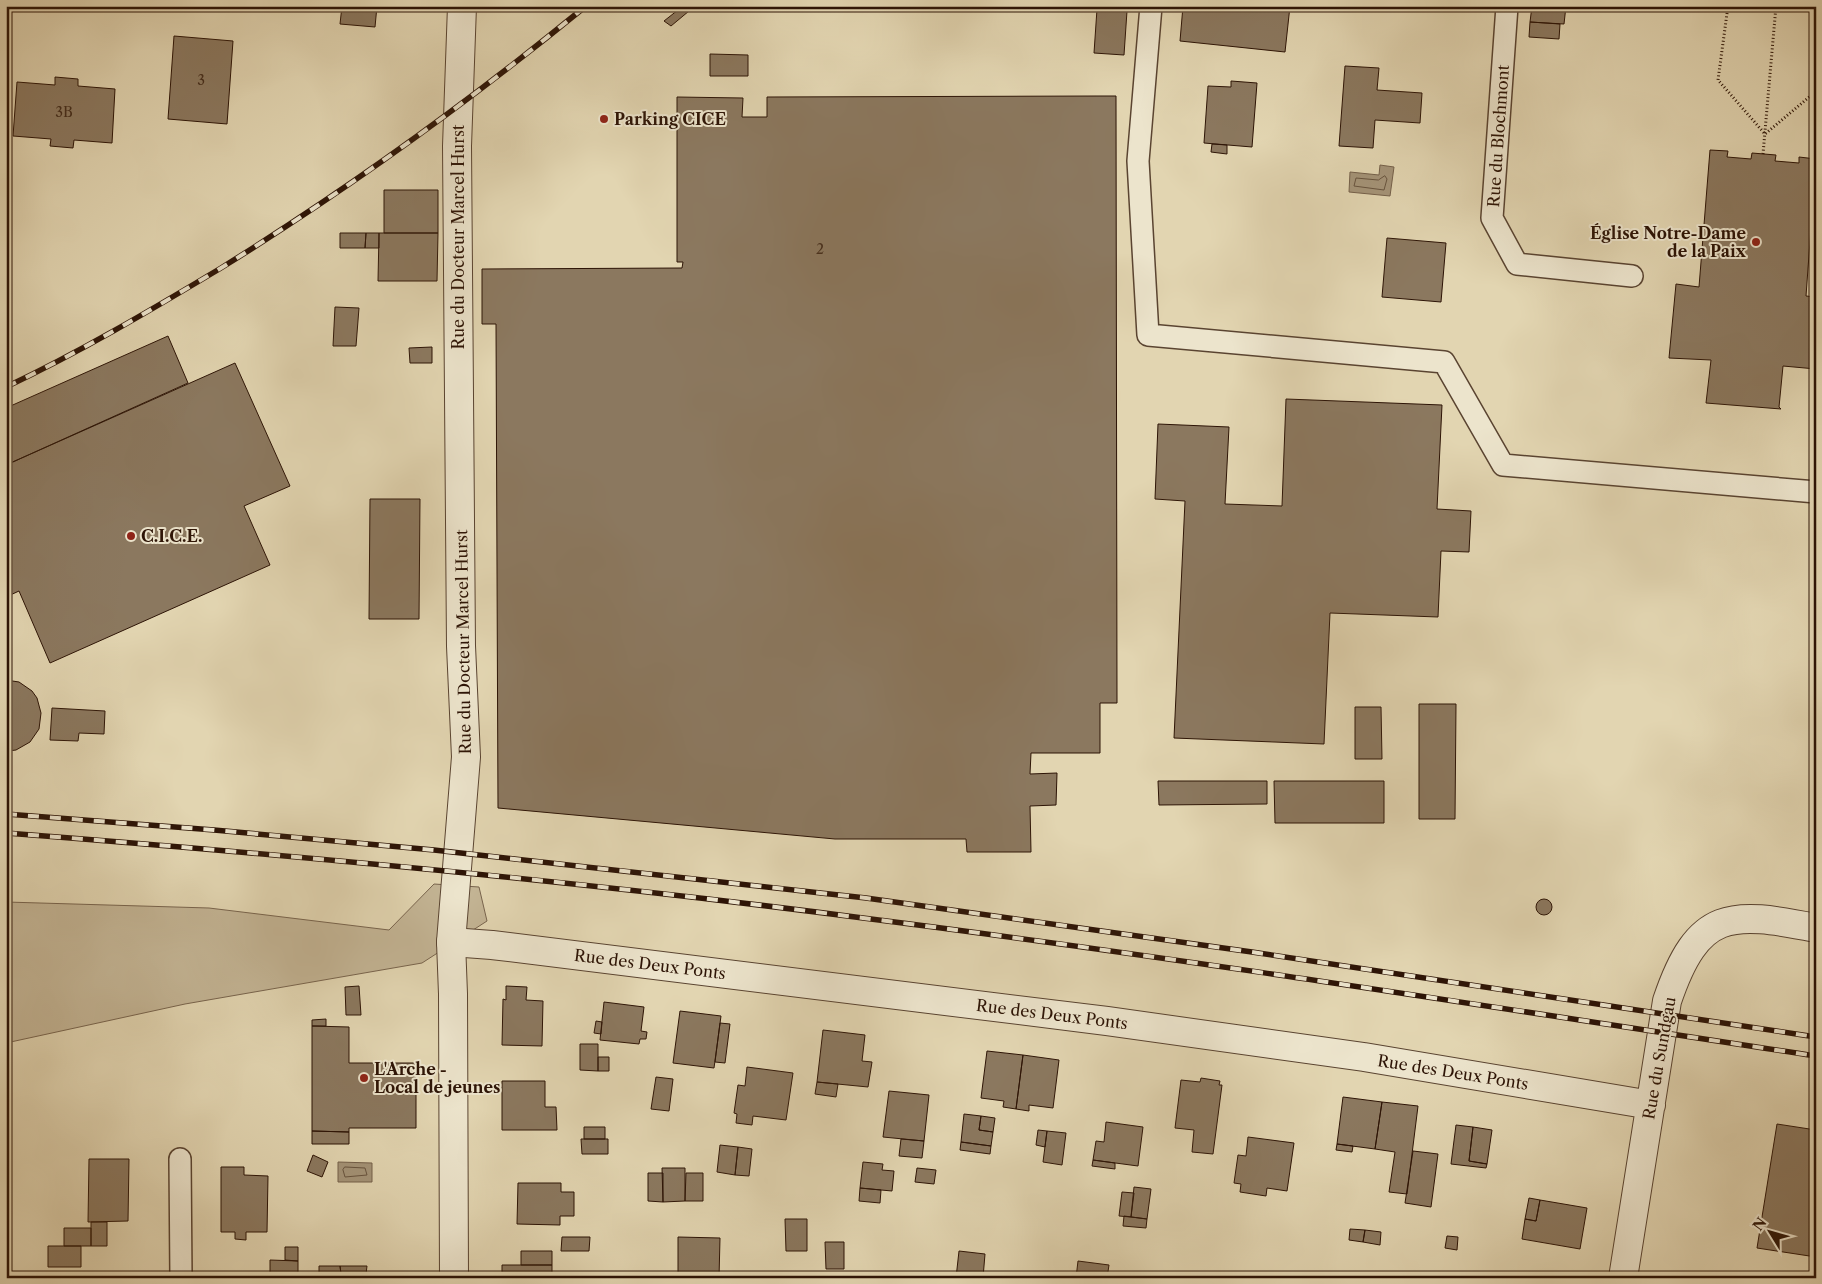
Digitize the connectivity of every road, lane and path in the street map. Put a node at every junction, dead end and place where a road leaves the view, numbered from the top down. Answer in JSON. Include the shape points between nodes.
{"nodes":[{"id":1,"x":462,"y":6,"type":"edge"},
{"id":2,"x":1152,"y":6,"type":"edge"},
{"id":3,"x":1507,"y":6,"type":"edge"},
{"id":4,"x":1728,"y":6,"type":"edge"},
{"id":5,"x":1776,"y":6,"type":"edge"},
{"id":6,"x":1816,"y":76,"type":"edge"},
{"id":7,"x":1815,"y":93,"type":"edge"},
{"id":8,"x":1765,"y":134,"type":"junction"},
{"id":9,"x":1763,"y":154,"type":"dead end"},
{"id":10,"x":1632,"y":276,"type":"dead end"},
{"id":11,"x":1816,"y":492,"type":"edge"},
{"id":12,"x":1816,"y":928,"type":"edge"},
{"id":13,"x":450,"y":942,"type":"junction"},
{"id":14,"x":1651,"y":1105,"type":"junction"},
{"id":15,"x":180,"y":1159,"type":"dead end"},
{"id":16,"x":181,"y":1278,"type":"edge"},
{"id":17,"x":454,"y":1278,"type":"edge"},
{"id":18,"x":1623,"y":1278,"type":"edge"}],
"edges":[{"from":1,"to":13,"type":"street","name":"Rue du Docteur Marcel Hurst","via":[[457,146],[461,646],[466,757]]},
{"from":2,"to":11,"type":"lane","via":[[1138,161],[1148,335],[1444,362],[1502,465]]},
{"from":3,"to":10,"type":"lane","name":"Rue du Blochmont","via":[[1492,218],[1517,264]]},
{"from":4,"to":8,"type":"path","via":[[1718,80]]},
{"from":5,"to":8,"type":"path"},
{"from":6,"to":7,"type":"path"},
{"from":7,"to":8,"type":"path"},
{"from":8,"to":9,"type":"path"},
{"from":12,"to":14,"type":"street","name":"Rue du Sundgau","via":[[1767,918],[1738,918],[1714,926],[1699,940],[1686,954],[1667,1000]]},
{"from":13,"to":14,"type":"street","name":"Rue des Deux Ponts","via":[[1107,1021],[1364,1057]]},
{"from":13,"to":17,"type":"street","name":"Rue du Docteur Marcel Hurst"},
{"from":14,"to":18,"type":"street","name":"Rue du Sundgau"},
{"from":15,"to":16,"type":"lane"}]}
